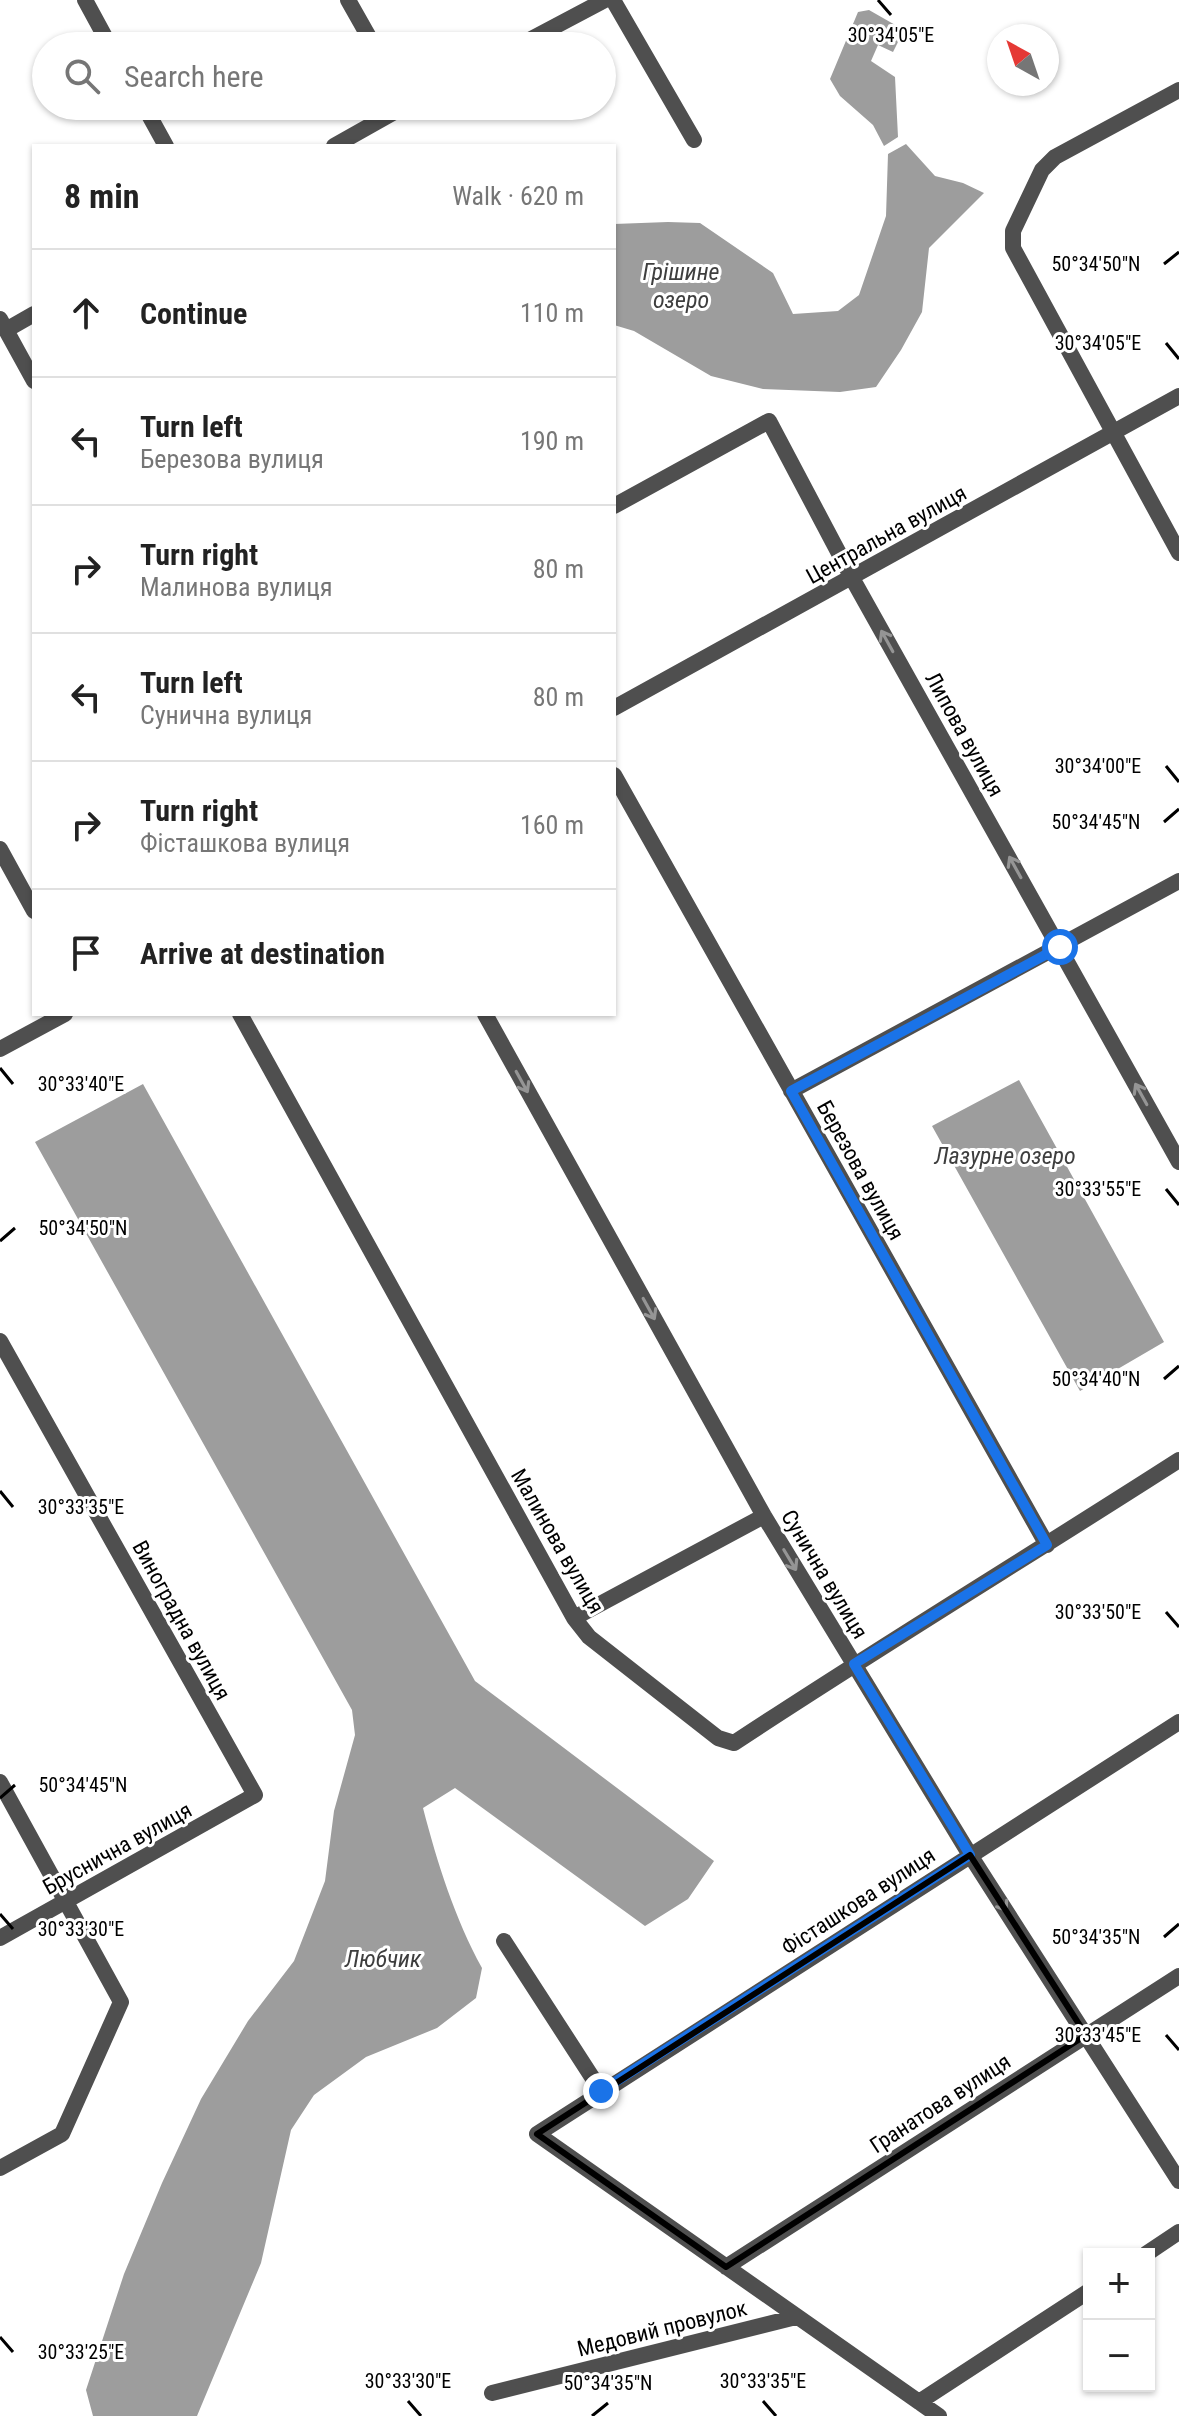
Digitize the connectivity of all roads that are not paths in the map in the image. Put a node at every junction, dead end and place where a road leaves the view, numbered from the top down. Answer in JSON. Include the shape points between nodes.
{"nodes":[{"id":1,"x":85,"y":0,"type":"edge"},
{"id":2,"x":348,"y":0,"type":"edge"},
{"id":3,"x":605,"y":0,"type":"edge"},
{"id":4,"x":613,"y":0,"type":"edge"},
{"id":5,"x":102,"y":32,"type":"edge"},
{"id":6,"x":366,"y":32,"type":"edge"},
{"id":7,"x":544,"y":32,"type":"edge"},
{"id":8,"x":1179,"y":90,"type":"edge"},
{"id":9,"x":152,"y":120,"type":"edge"},
{"id":10,"x":380,"y":120,"type":"edge"},
{"id":11,"x":694,"y":140,"type":"dead end"},
{"id":12,"x":165,"y":144,"type":"edge"},
{"id":13,"x":338,"y":144,"type":"edge"},
{"id":14,"x":32,"y":315,"type":"edge"},
{"id":15,"x":3,"y":325,"type":"edge"},
{"id":16,"x":32,"y":377,"type":"edge"},
{"id":17,"x":1179,"y":396,"type":"edge"},
{"id":18,"x":1113,"y":433,"type":"junction"},
{"id":19,"x":616,"y":505,"type":"edge"},
{"id":20,"x":1179,"y":553,"type":"edge"},
{"id":21,"x":852,"y":578,"type":"junction"},
{"id":22,"x":616,"y":707,"type":"edge"},
{"id":23,"x":616,"y":779,"type":"edge"},
{"id":24,"x":0,"y":849,"type":"edge"},
{"id":25,"x":1179,"y":881,"type":"edge"},
{"id":26,"x":32,"y":907,"type":"edge"},
{"id":27,"x":1060,"y":947,"type":"junction"},
{"id":28,"x":61,"y":1016,"type":"edge"},
{"id":29,"x":241,"y":1016,"type":"edge"},
{"id":30,"x":486,"y":1016,"type":"edge"},
{"id":31,"x":0,"y":1049,"type":"edge"},
{"id":32,"x":791,"y":1091,"type":"junction"},
{"id":33,"x":1179,"y":1162,"type":"edge"},
{"id":34,"x":0,"y":1341,"type":"edge"},
{"id":35,"x":1179,"y":1460,"type":"edge"},
{"id":36,"x":764,"y":1516,"type":"junction"},
{"id":37,"x":1047,"y":1545,"type":"junction"},
{"id":38,"x":574,"y":1618,"type":"junction"},
{"id":39,"x":854,"y":1664,"type":"junction"},
{"id":40,"x":1179,"y":1722,"type":"edge"},
{"id":41,"x":0,"y":1782,"type":"edge"},
{"id":42,"x":255,"y":1795,"type":"joint"},
{"id":43,"x":970,"y":1855,"type":"junction"},
{"id":44,"x":66,"y":1902,"type":"junction"},
{"id":45,"x":0,"y":1938,"type":"edge"},
{"id":46,"x":504,"y":1941,"type":"dead end"},
{"id":47,"x":1179,"y":1976,"type":"edge"},
{"id":48,"x":1086,"y":2035,"type":"junction"},
{"id":49,"x":601,"y":2091,"type":"junction"},
{"id":50,"x":0,"y":2168,"type":"edge"},
{"id":51,"x":1179,"y":2181,"type":"edge"},
{"id":52,"x":1179,"y":2232,"type":"edge"},
{"id":53,"x":1155,"y":2248,"type":"edge"},
{"id":54,"x":726,"y":2267,"type":"junction"},
{"id":55,"x":1083,"y":2295,"type":"edge"},
{"id":56,"x":796,"y":2317,"type":"junction"},
{"id":57,"x":492,"y":2393,"type":"dead end"},
{"id":58,"x":919,"y":2402,"type":"junction"},
{"id":59,"x":939,"y":2416,"type":"edge"}],
"edges":[{"from":1,"to":5,"type":"street"},
{"from":2,"to":6,"type":"street"},
{"from":3,"to":7,"type":"street"},
{"from":4,"to":11,"type":"street"},
{"from":8,"to":18,"type":"street","via":[[1055,157],[1042,170],[1013,231],[1013,248]]},
{"from":9,"to":12,"type":"street"},
{"from":10,"to":13,"type":"street"},
{"from":14,"to":15,"type":"street"},
{"from":15,"to":16,"type":"street"},
{"from":17,"to":18,"type":"street","name":"Центральна вулиця"},
{"from":18,"to":20,"type":"street"},
{"from":18,"to":21,"type":"street","name":"Центральна вулиця"},
{"from":19,"to":21,"type":"street","name":"Липова вулиця","via":[[769,421]]},
{"from":21,"to":22,"type":"street","name":"Центральна вулиця"},
{"from":27,"to":21,"type":"street","name":"Липова вулиця","one_way":true},
{"from":23,"to":32,"type":"street","name":"Березова вулиця"},
{"from":24,"to":26,"type":"street"},
{"from":25,"to":27,"type":"street"},
{"from":27,"to":32,"type":"street"},
{"from":33,"to":27,"type":"street","name":"Липова вулиця","one_way":true},
{"from":28,"to":31,"type":"street"},
{"from":29,"to":38,"type":"street","name":"Малинова вулиця"},
{"from":30,"to":36,"type":"street","name":"Сунична вулиця","one_way":true},
{"from":32,"to":37,"type":"street","name":"Березова вулиця"},
{"from":34,"to":42,"type":"street","name":"Виноградна вулиця"},
{"from":35,"to":37,"type":"street","name":"Малинова вулиця"},
{"from":36,"to":38,"type":"street"},
{"from":36,"to":39,"type":"street","name":"Сунична вулиця","one_way":true},
{"from":37,"to":39,"type":"street","name":"Малинова вулиця"},
{"from":38,"to":39,"type":"street","name":"Малинова вулиця","via":[[601,1647],[718,1738],[734,1743]]},
{"from":39,"to":43,"type":"street","name":"Сунична вулиця"},
{"from":40,"to":43,"type":"street","name":"Фісташкова вулиця"},
{"from":41,"to":44,"type":"street"},
{"from":42,"to":44,"type":"street","name":"Бруснична вулиця"},
{"from":43,"to":48,"type":"street","name":"Сунична вулиця","one_way":true},
{"from":43,"to":49,"type":"street","name":"Фісташкова вулиця"},
{"from":44,"to":45,"type":"street","name":"Бруснична вулиця"},
{"from":44,"to":50,"type":"street","via":[[121,2002],[62,2134]]},
{"from":46,"to":49,"type":"street"},
{"from":47,"to":48,"type":"street","name":"Гранатова вулиця"},
{"from":48,"to":51,"type":"street","name":"Сунична вулиця"},
{"from":48,"to":54,"type":"street","name":"Гранатова вулиця"},
{"from":49,"to":54,"type":"street","name":"Фісташкова вулиця","via":[[537,2134]]},
{"from":52,"to":53,"type":"street"},
{"from":54,"to":56,"type":"street"},
{"from":55,"to":58,"type":"street"},
{"from":56,"to":57,"type":"street","name":"Медовий провулок"},
{"from":56,"to":58,"type":"street"},
{"from":58,"to":59,"type":"street"}]}
